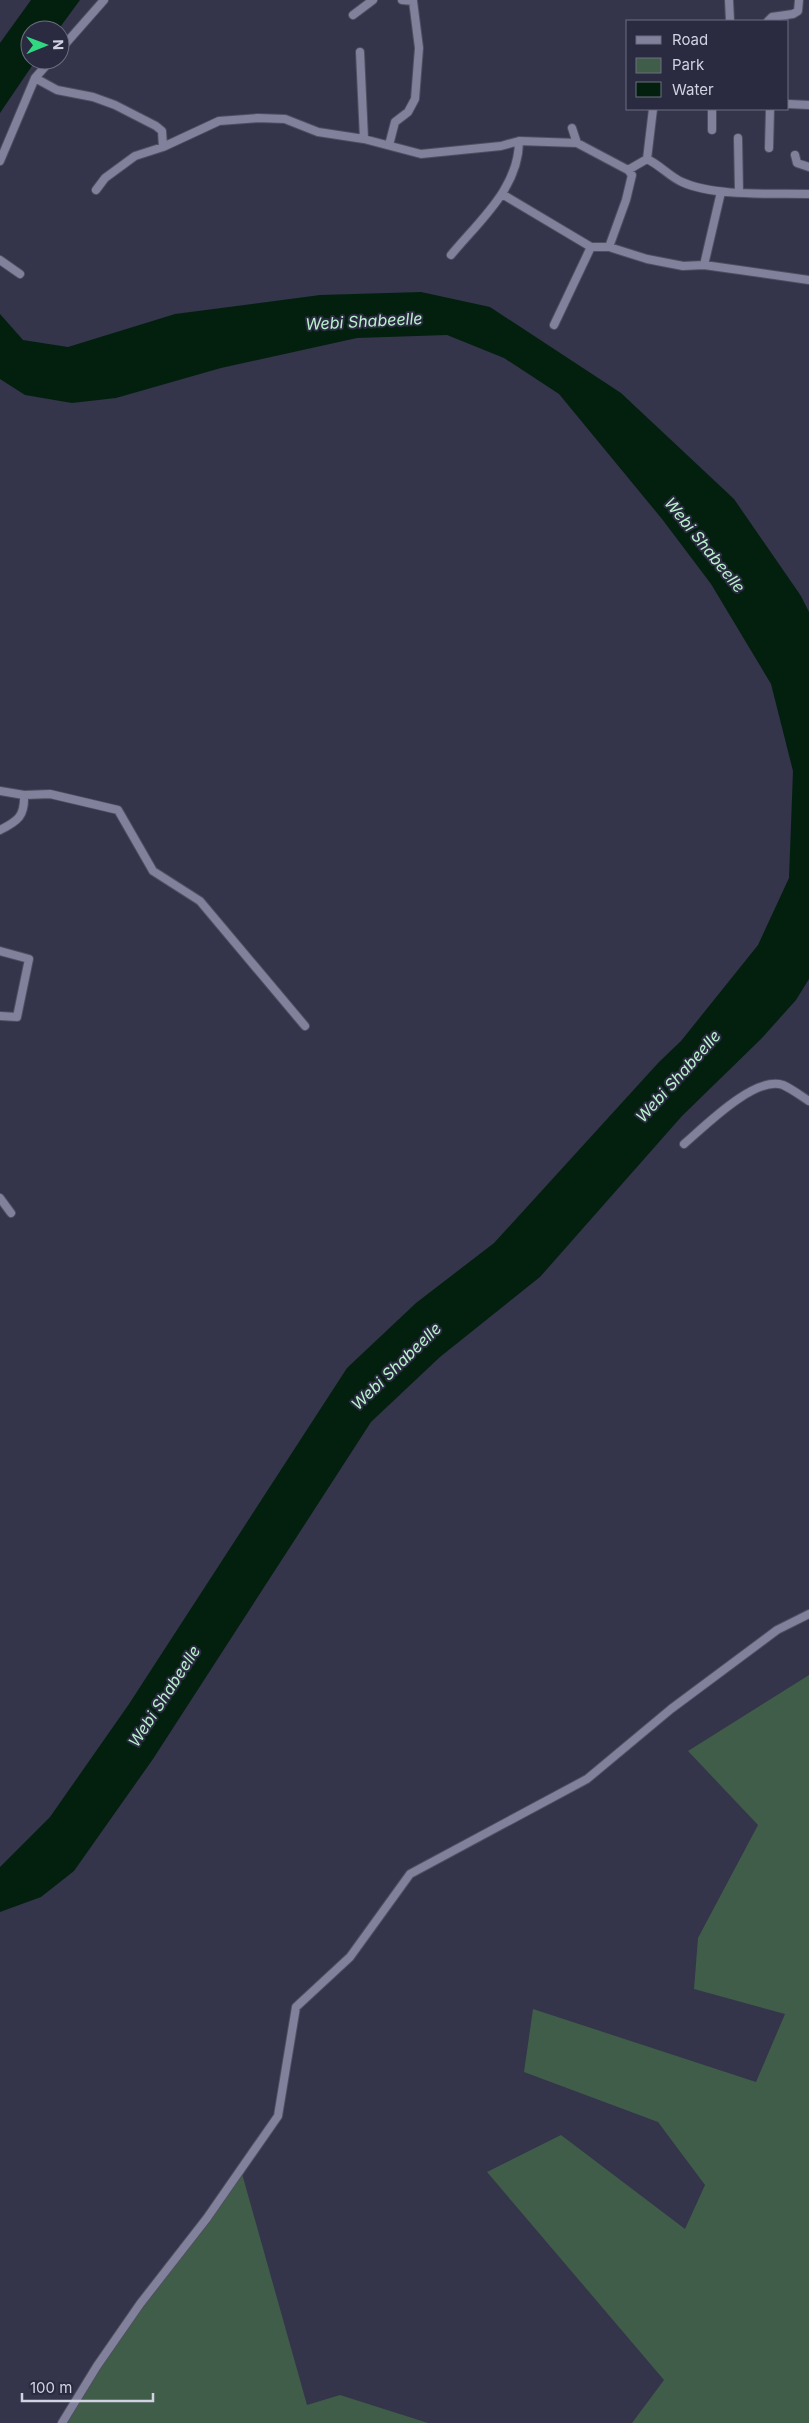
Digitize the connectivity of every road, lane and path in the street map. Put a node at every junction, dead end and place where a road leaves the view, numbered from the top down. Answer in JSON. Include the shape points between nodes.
{"nodes":[{"id":1,"x":104,"y":0,"type":"edge"},
{"id":2,"x":373,"y":0,"type":"edge"},
{"id":3,"x":402,"y":0,"type":"edge"},
{"id":4,"x":728,"y":0,"type":"edge"},
{"id":5,"x":798,"y":0,"type":"edge"},
{"id":6,"x":353,"y":15,"type":"dead end"},
{"id":7,"x":730,"y":20,"type":"edge"},
{"id":8,"x":769,"y":20,"type":"edge"},
{"id":9,"x":70,"y":39,"type":"edge"},
{"id":10,"x":360,"y":52,"type":"dead end"},
{"id":11,"x":42,"y":70,"type":"edge"},
{"id":12,"x":35,"y":78,"type":"junction"},
{"id":13,"x":789,"y":104,"type":"edge"},
{"id":14,"x":809,"y":105,"type":"edge"},
{"id":15,"x":654,"y":110,"type":"edge"},
{"id":16,"x":712,"y":110,"type":"edge"},
{"id":17,"x":770,"y":110,"type":"edge"},
{"id":18,"x":572,"y":128,"type":"dead end"},
{"id":19,"x":712,"y":130,"type":"dead end"},
{"id":20,"x":738,"y":138,"type":"dead end"},
{"id":21,"x":364,"y":139,"type":"junction"},
{"id":22,"x":519,"y":141,"type":"junction"},
{"id":23,"x":577,"y":143,"type":"junction"},
{"id":24,"x":389,"y":145,"type":"junction"},
{"id":25,"x":163,"y":147,"type":"junction"},
{"id":26,"x":770,"y":148,"type":"dead end"},
{"id":27,"x":795,"y":155,"type":"dead end"},
{"id":28,"x":647,"y":159,"type":"junction"},
{"id":29,"x":0,"y":161,"type":"edge"},
{"id":30,"x":809,"y":167,"type":"edge"},
{"id":31,"x":628,"y":170,"type":"junction"},
{"id":32,"x":96,"y":190,"type":"dead end"},
{"id":33,"x":721,"y":192,"type":"junction"},
{"id":34,"x":739,"y":192,"type":"junction"},
{"id":35,"x":502,"y":194,"type":"junction"},
{"id":36,"x":809,"y":194,"type":"edge"},
{"id":37,"x":591,"y":247,"type":"junction"},
{"id":38,"x":609,"y":247,"type":"junction"},
{"id":39,"x":451,"y":255,"type":"dead end"},
{"id":40,"x":0,"y":260,"type":"edge"},
{"id":41,"x":704,"y":265,"type":"junction"},
{"id":42,"x":20,"y":274,"type":"dead end"},
{"id":43,"x":809,"y":280,"type":"edge"},
{"id":44,"x":554,"y":325,"type":"dead end"},
{"id":45,"x":0,"y":791,"type":"edge"},
{"id":46,"x":24,"y":795,"type":"junction"},
{"id":47,"x":0,"y":830,"type":"edge"},
{"id":48,"x":0,"y":951,"type":"edge"},
{"id":49,"x":0,"y":1016,"type":"edge"},
{"id":50,"x":305,"y":1026,"type":"dead end"},
{"id":51,"x":809,"y":1101,"type":"edge"},
{"id":52,"x":684,"y":1144,"type":"dead end"},
{"id":53,"x":0,"y":1198,"type":"edge"},
{"id":54,"x":12,"y":1212,"type":"dead end"},
{"id":55,"x":809,"y":1614,"type":"edge"},
{"id":56,"x":62,"y":2423,"type":"edge"}],
"edges":[{"from":1,"to":9,"type":"street"},
{"from":2,"to":6,"type":"street"},
{"from":3,"to":24,"type":"street","via":[[413,1],[418,48],[415,99],[408,112],[395,122]]},
{"from":4,"to":7,"type":"street"},
{"from":5,"to":8,"type":"street","via":[[798,11]]},
{"from":10,"to":21,"type":"street"},
{"from":11,"to":12,"type":"street"},
{"from":12,"to":25,"type":"street","via":[[58,90],[93,97],[136,115],[162,131]]},
{"from":12,"to":29,"type":"street"},
{"from":13,"to":14,"type":"street"},
{"from":15,"to":28,"type":"street"},
{"from":16,"to":19,"type":"street"},
{"from":17,"to":26,"type":"street"},
{"from":18,"to":23,"type":"street"},
{"from":20,"to":34,"type":"street"},
{"from":21,"to":24,"type":"street"},
{"from":21,"to":25,"type":"street","via":[[318,132],[285,119],[258,118],[218,120]]},
{"from":22,"to":23,"type":"street"},
{"from":22,"to":24,"type":"street","via":[[501,146],[421,154]]},
{"from":22,"to":35,"type":"street","via":[[519,157]]},
{"from":23,"to":31,"type":"street"},
{"from":25,"to":32,"type":"street","via":[[135,156],[105,178]]},
{"from":27,"to":30,"type":"street","via":[[797,163]]},
{"from":28,"to":31,"type":"street"},
{"from":28,"to":33,"type":"street","via":[[682,182]]},
{"from":31,"to":38,"type":"street","via":[[631,180]]},
{"from":33,"to":34,"type":"street"},
{"from":33,"to":41,"type":"street"},
{"from":34,"to":36,"type":"street"},
{"from":35,"to":37,"type":"street"},
{"from":35,"to":39,"type":"street"},
{"from":37,"to":38,"type":"street"},
{"from":37,"to":44,"type":"street"},
{"from":38,"to":41,"type":"street","via":[[683,266]]},
{"from":40,"to":42,"type":"street"},
{"from":41,"to":43,"type":"street"},
{"from":45,"to":46,"type":"street"},
{"from":46,"to":47,"type":"street","via":[[25,809],[15,823]]},
{"from":46,"to":50,"type":"street","via":[[50,794],[118,810],[153,871],[200,901]]},
{"from":48,"to":49,"type":"street","via":[[29,959],[17,1017]]},
{"from":51,"to":52,"type":"street","via":[[782,1085],[767,1084],[747,1092]]},
{"from":53,"to":54,"type":"street"},
{"from":55,"to":56,"type":"street","via":[[777,1630],[671,1709],[587,1779],[410,1874],[350,1957],[296,2008],[278,2116],[207,2218],[140,2304]]}]}
